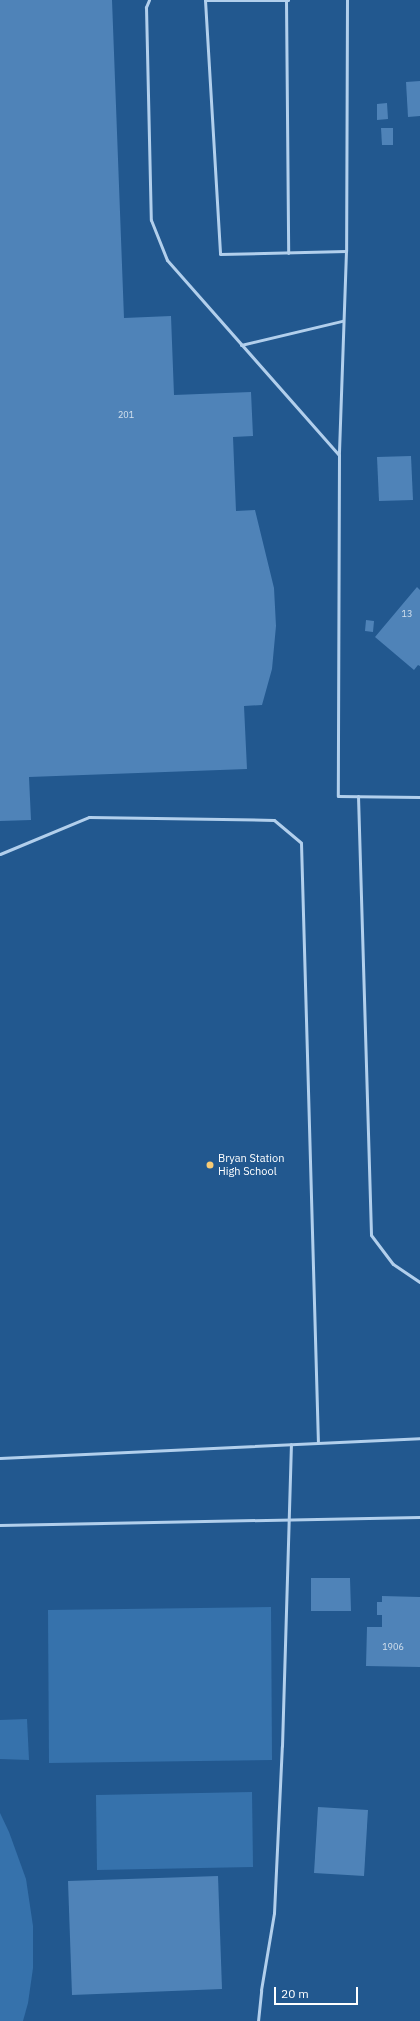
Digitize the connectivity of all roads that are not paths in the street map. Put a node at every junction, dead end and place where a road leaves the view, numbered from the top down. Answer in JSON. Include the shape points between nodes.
{"nodes":[{"id":1,"x":149,"y":0,"type":"edge"},
{"id":2,"x":205,"y":0,"type":"edge"},
{"id":3,"x":287,"y":0,"type":"edge"},
{"id":4,"x":347,"y":0,"type":"edge"},
{"id":5,"x":346,"y":251,"type":"junction"},
{"id":6,"x":288,"y":253,"type":"junction"},
{"id":7,"x":342,"y":321,"type":"junction"},
{"id":8,"x":241,"y":345,"type":"junction"},
{"id":9,"x":339,"y":455,"type":"junction"},
{"id":10,"x":358,"y":796,"type":"junction"},
{"id":11,"x":420,"y":797,"type":"edge"},
{"id":12,"x":0,"y":854,"type":"edge"},
{"id":13,"x":420,"y":1282,"type":"edge"},
{"id":14,"x":420,"y":1438,"type":"edge"},
{"id":15,"x":291,"y":1444,"type":"junction"},
{"id":16,"x":318,"y":1444,"type":"junction"},
{"id":17,"x":0,"y":1458,"type":"edge"},
{"id":18,"x":420,"y":1517,"type":"edge"},
{"id":19,"x":290,"y":1520,"type":"junction"},
{"id":20,"x":0,"y":1525,"type":"edge"},
{"id":21,"x":258,"y":2021,"type":"edge"}],
"edges":[{"from":1,"to":8,"type":"lane","via":[[146,7],[152,220],[167,260]]},
{"from":2,"to":3,"type":"lane"},
{"from":2,"to":6,"type":"lane","via":[[220,254]]},
{"from":3,"to":6,"type":"lane"},
{"from":4,"to":5,"type":"lane"},
{"from":5,"to":6,"type":"lane"},
{"from":5,"to":7,"type":"lane"},
{"from":7,"to":8,"type":"lane"},
{"from":7,"to":9,"type":"lane"},
{"from":8,"to":9,"type":"lane"},
{"from":9,"to":10,"type":"lane","via":[[338,796]]},
{"from":10,"to":11,"type":"lane"},
{"from":10,"to":13,"type":"lane","via":[[371,1235],[393,1264]]},
{"from":12,"to":16,"type":"lane","via":[[89,817],[274,820],[301,843]]},
{"from":14,"to":16,"type":"lane"},
{"from":15,"to":16,"type":"lane"},
{"from":15,"to":17,"type":"lane"},
{"from":15,"to":19,"type":"lane"},
{"from":18,"to":19,"type":"lane"},
{"from":19,"to":20,"type":"lane"},
{"from":19,"to":21,"type":"lane","via":[[274,1913]]}]}
